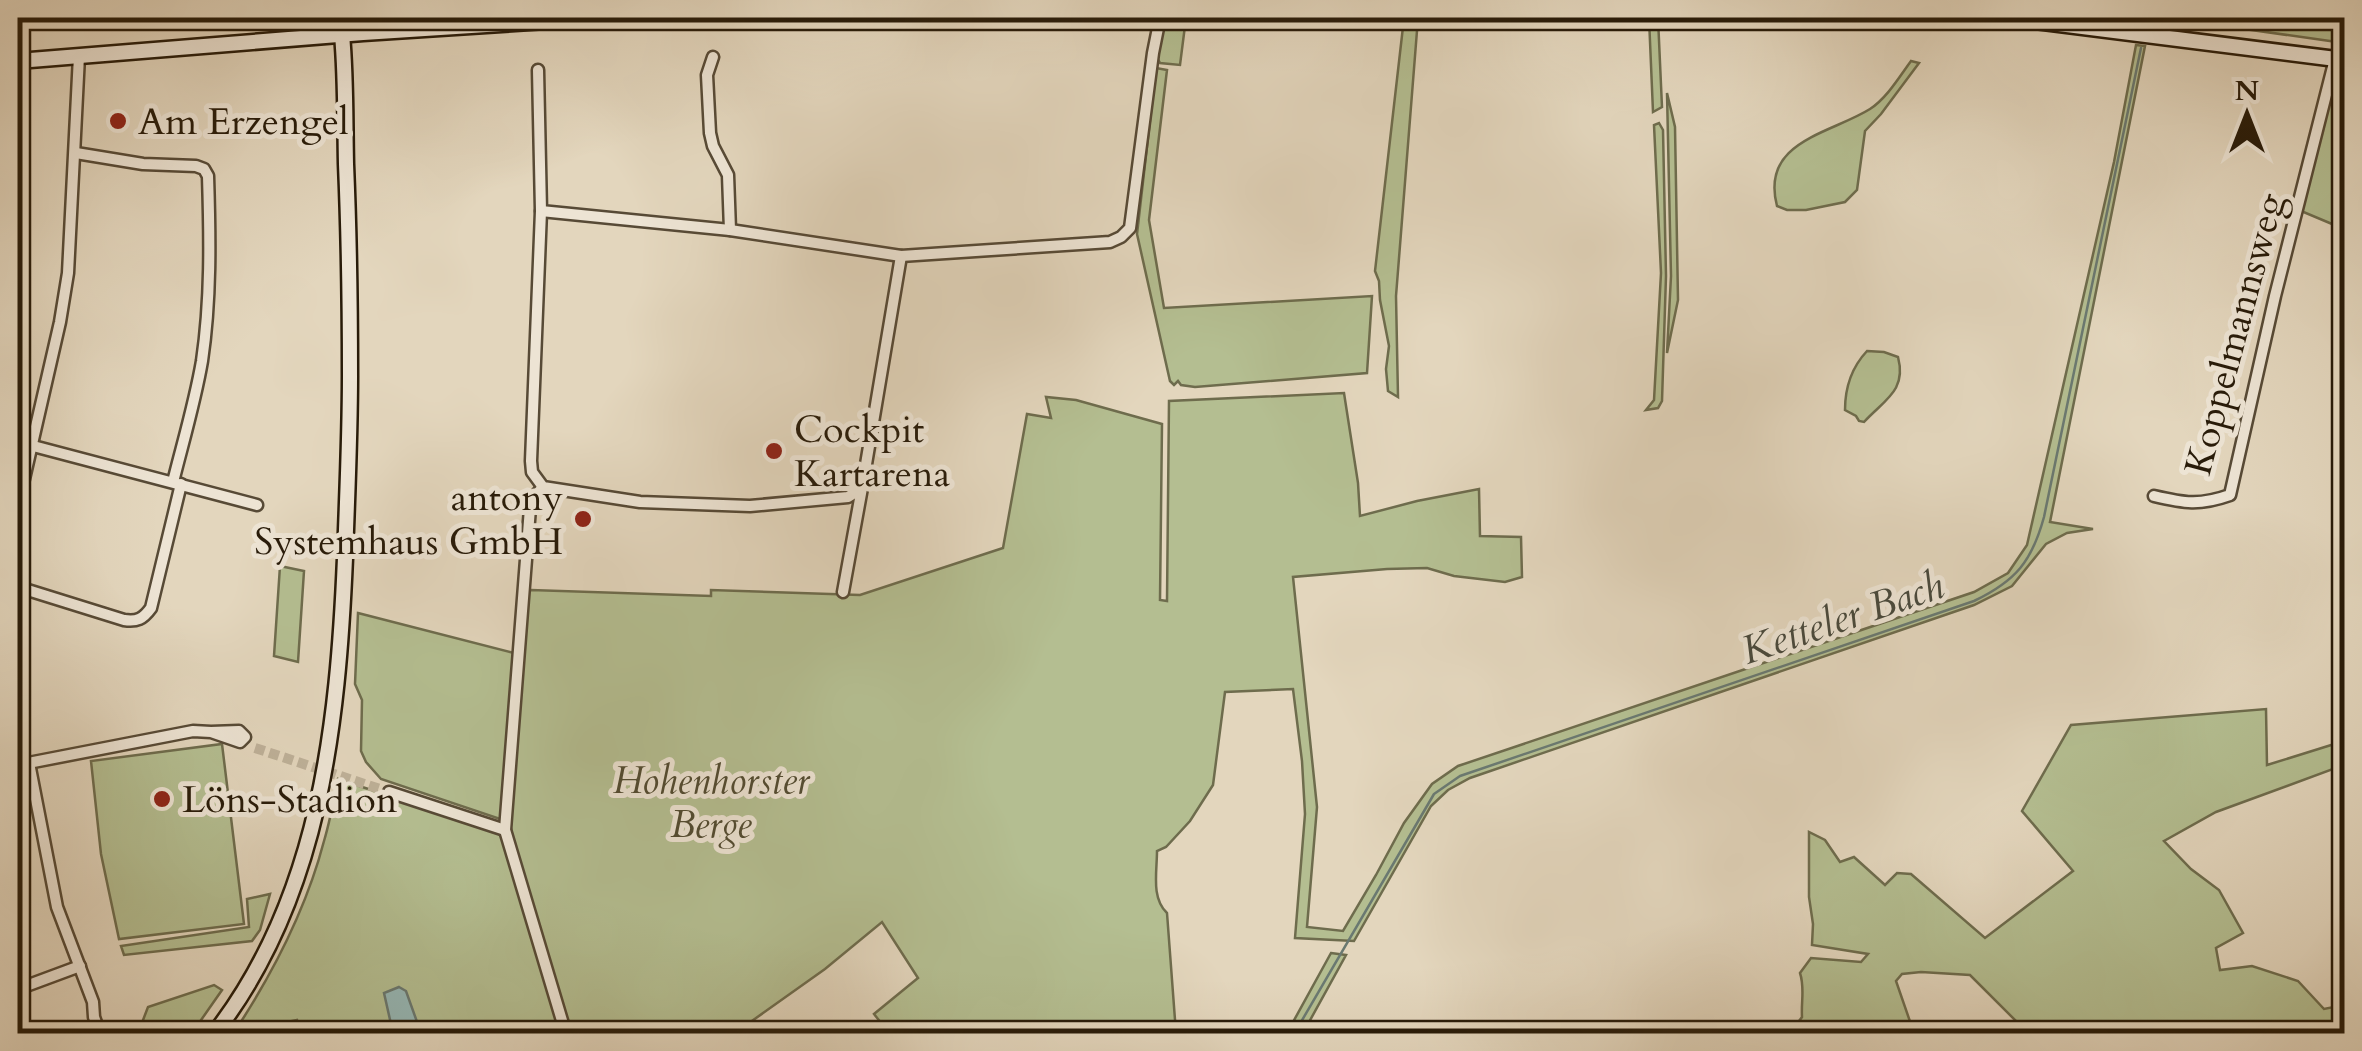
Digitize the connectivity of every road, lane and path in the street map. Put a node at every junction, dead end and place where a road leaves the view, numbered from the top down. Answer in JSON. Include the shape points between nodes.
{"nodes":[{"id":1,"x":340,"y":18,"type":"edge"},
{"id":2,"x":593,"y":18,"type":"edge"},
{"id":3,"x":1160,"y":18,"type":"edge"},
{"id":4,"x":2011,"y":18,"type":"edge"},
{"id":5,"x":342,"y":34,"type":"junction"},
{"id":6,"x":79,"y":56,"type":"junction"},
{"id":7,"x":713,"y":57,"type":"dead end"},
{"id":8,"x":2340,"y":60,"type":"edge"},
{"id":9,"x":18,"y":61,"type":"edge"},
{"id":10,"x":538,"y":70,"type":"dead end"},
{"id":11,"x":76,"y":154,"type":"junction"},
{"id":12,"x":542,"y":211,"type":"junction"},
{"id":13,"x":730,"y":230,"type":"junction"},
{"id":14,"x":901,"y":256,"type":"junction"},
{"id":15,"x":18,"y":442,"type":"edge"},
{"id":16,"x":31,"y":446,"type":"junction"},
{"id":17,"x":177,"y":483,"type":"junction"},
{"id":18,"x":543,"y":487,"type":"junction"},
{"id":19,"x":862,"y":488,"type":"junction"},
{"id":20,"x":2154,"y":496,"type":"dead end"},
{"id":21,"x":18,"y":505,"type":"edge"},
{"id":22,"x":257,"y":505,"type":"dead end"},
{"id":23,"x":18,"y":587,"type":"edge"},
{"id":24,"x":843,"y":592,"type":"dead end"},
{"id":25,"x":255,"y":748,"type":"tunnel mouth"},
{"id":26,"x":23,"y":764,"type":"edge"},
{"id":27,"x":389,"y":792,"type":"tunnel mouth"},
{"id":28,"x":506,"y":830,"type":"junction"},
{"id":29,"x":80,"y":966,"type":"junction"},
{"id":30,"x":18,"y":987,"type":"edge"},
{"id":31,"x":100,"y":1034,"type":"edge"},
{"id":32,"x":214,"y":1034,"type":"edge"},
{"id":33,"x":566,"y":1034,"type":"edge"}],
"edges":[{"from":1,"to":5,"type":"street"},
{"from":2,"to":5,"type":"main road"},
{"from":3,"to":14,"type":"street","via":[[1130,228],[1122,237]]},
{"from":4,"to":8,"type":"main road"},
{"from":5,"to":6,"type":"main road"},
{"from":5,"to":32,"type":"main road","via":[[350,440],[330,743],[294,887],[262,960]]},
{"from":6,"to":9,"type":"main road"},
{"from":6,"to":11,"type":"street"},
{"from":7,"to":13,"type":"street","via":[[707,76],[710,131],[728,175]]},
{"from":8,"to":20,"type":"street","name":"Koppelmannsweg","via":[[2275,296],[2230,495],[2189,504]]},
{"from":10,"to":12,"type":"street"},
{"from":11,"to":16,"type":"street","via":[[68,272]]},
{"from":11,"to":17,"type":"street","via":[[196,166],[208,176],[206,326]]},
{"from":12,"to":13,"type":"street"},
{"from":12,"to":18,"type":"street","via":[[531,461]]},
{"from":13,"to":14,"type":"street"},
{"from":14,"to":19,"type":"street"},
{"from":15,"to":16,"type":"street"},
{"from":16,"to":17,"type":"street"},
{"from":16,"to":21,"type":"street"},
{"from":17,"to":22,"type":"street"},
{"from":17,"to":23,"type":"street","via":[[144,618],[124,620]]},
{"from":18,"to":19,"type":"street","via":[[640,502],[750,506],[848,498]]},
{"from":18,"to":28,"type":"street","via":[[530,508]]},
{"from":19,"to":24,"type":"street"},
{"from":25,"to":26,"type":"street","via":[[240,742],[245,737],[239,732],[192,731]]},
{"from":26,"to":29,"type":"street","via":[[56,907]]},
{"from":27,"to":28,"type":"street"},
{"from":28,"to":33,"type":"street"},
{"from":29,"to":30,"type":"street"},
{"from":29,"to":31,"type":"street"}]}
